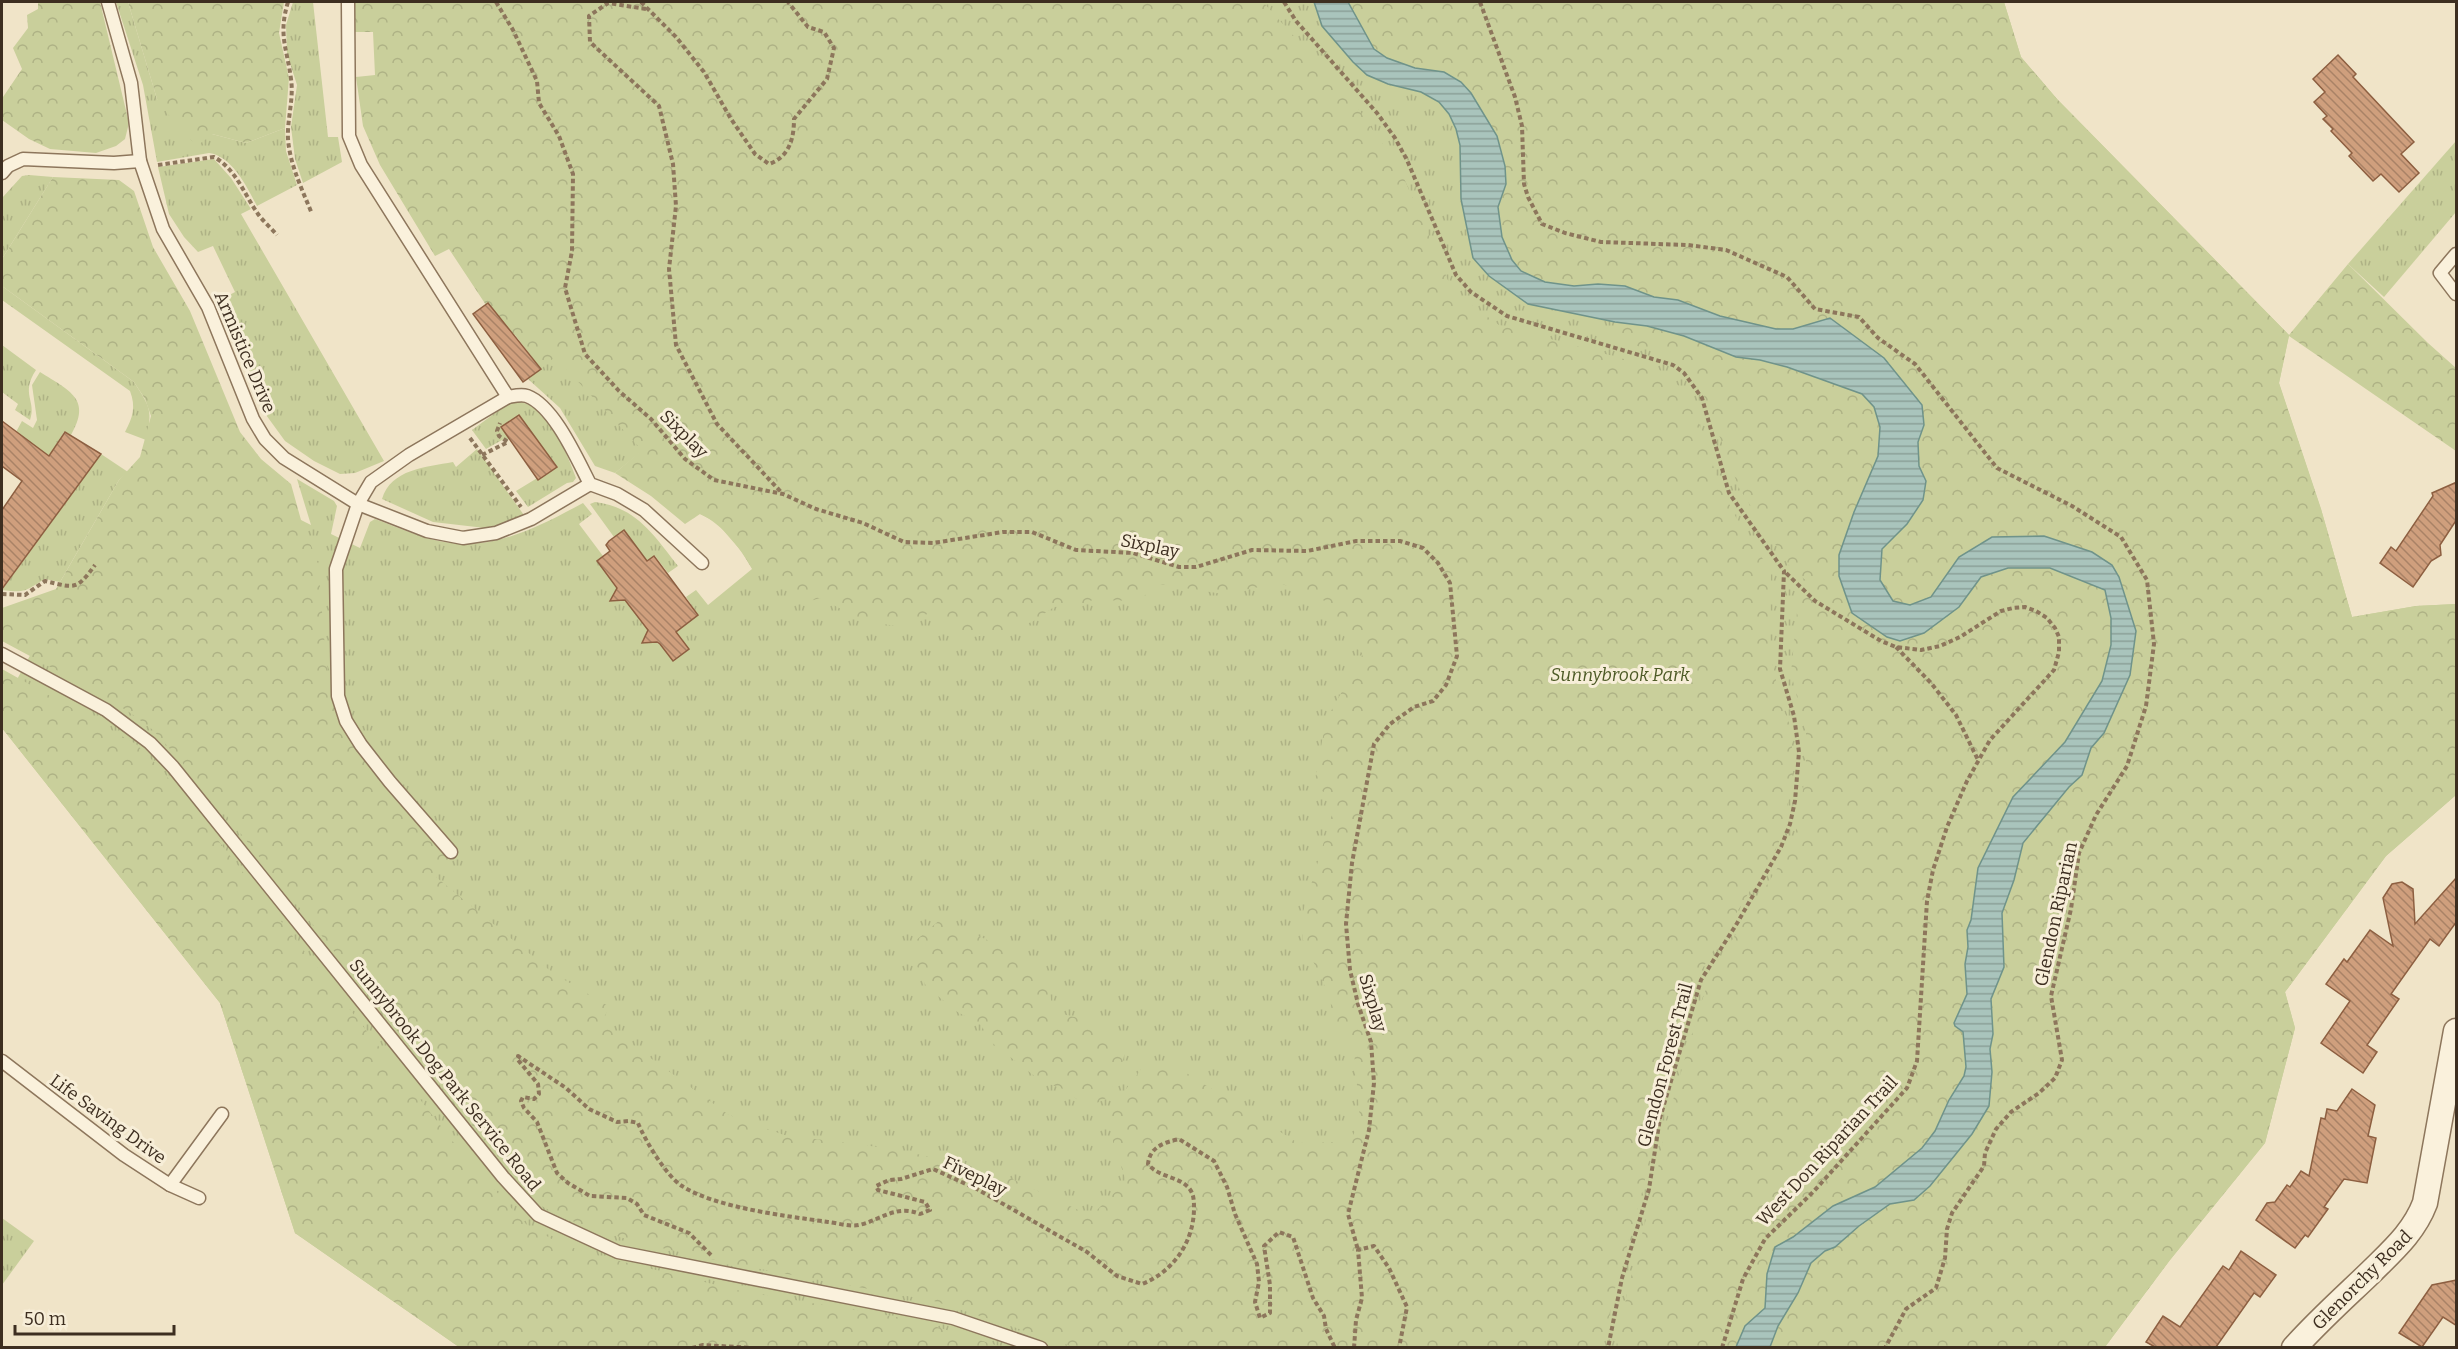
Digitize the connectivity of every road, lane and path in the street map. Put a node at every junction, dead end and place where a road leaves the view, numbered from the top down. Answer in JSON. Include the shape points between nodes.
{"nodes":[{"id":1,"x":108,"y":2,"type":"edge"},
{"id":2,"x":288,"y":2,"type":"edge"},
{"id":3,"x":348,"y":2,"type":"edge"},
{"id":4,"x":496,"y":2,"type":"edge"},
{"id":5,"x":641,"y":2,"type":"edge"},
{"id":6,"x":788,"y":2,"type":"edge"},
{"id":7,"x":1284,"y":2,"type":"edge"},
{"id":8,"x":1480,"y":2,"type":"edge"},
{"id":9,"x":646,"y":9,"type":"junction"},
{"id":10,"x":140,"y":161,"type":"junction"},
{"id":11,"x":2,"y":173,"type":"edge"},
{"id":12,"x":312,"y":214,"type":"dead end"},
{"id":13,"x":278,"y":235,"type":"dead end"},
{"id":14,"x":2457,"y":254,"type":"edge"},
{"id":15,"x":2457,"y":294,"type":"edge"},
{"id":16,"x":508,"y":397,"type":"junction"},
{"id":17,"x":500,"y":423,"type":"dead end"},
{"id":18,"x":460,"y":424,"type":"junction"},
{"id":19,"x":482,"y":455,"type":"junction"},
{"id":20,"x":590,"y":484,"type":"junction"},
{"id":21,"x":783,"y":494,"type":"junction"},
{"id":22,"x":358,"y":504,"type":"junction"},
{"id":23,"x":531,"y":519,"type":"junction"},
{"id":24,"x":702,"y":563,"type":"dead end"},
{"id":25,"x":95,"y":565,"type":"dead end"},
{"id":26,"x":1784,"y":571,"type":"junction"},
{"id":27,"x":2,"y":594,"type":"edge"},
{"id":28,"x":1896,"y":647,"type":"junction"},
{"id":29,"x":2,"y":654,"type":"edge"},
{"id":30,"x":1978,"y":760,"type":"junction"},
{"id":31,"x":451,"y":852,"type":"dead end"},
{"id":32,"x":2456,"y":1031,"type":"edge"},
{"id":33,"x":2,"y":1061,"type":"edge"},
{"id":34,"x":222,"y":1114,"type":"dead end"},
{"id":35,"x":170,"y":1185,"type":"junction"},
{"id":36,"x":199,"y":1198,"type":"dead end"},
{"id":37,"x":1359,"y":1250,"type":"junction"},
{"id":38,"x":724,"y":1273,"type":"junction"},
{"id":39,"x":2298,"y":1346,"type":"edge"},
{"id":40,"x":692,"y":1347,"type":"edge"},
{"id":41,"x":753,"y":1347,"type":"edge"},
{"id":42,"x":1041,"y":1347,"type":"edge"},
{"id":43,"x":1335,"y":1347,"type":"edge"},
{"id":44,"x":1354,"y":1347,"type":"edge"},
{"id":45,"x":1399,"y":1347,"type":"edge"},
{"id":46,"x":1608,"y":1347,"type":"edge"},
{"id":47,"x":1722,"y":1347,"type":"edge"},
{"id":48,"x":1885,"y":1347,"type":"edge"}],
"edges":[{"from":1,"to":10,"type":"lane","name":"Armistice Drive","via":[[131,83]]},
{"from":2,"to":12,"type":"path","via":[[282,28],[291,78],[288,137],[292,161]]},
{"from":3,"to":16,"type":"lane","via":[[349,136],[361,165]]},
{"from":4,"to":21,"type":"path","name":"Sixplay","via":[[537,81],[539,103],[559,136],[573,174],[572,251],[565,288],[585,354],[685,459],[714,480]]},
{"from":5,"to":9,"type":"path"},
{"from":6,"to":9,"type":"path","via":[[808,27],[824,32],[834,48],[827,79],[794,119],[788,150],[781,160],[770,164],[755,154],[704,72],[676,37]]},
{"from":7,"to":26,"type":"path","via":[[1395,138],[1462,284],[1507,316],[1673,365],[1684,373],[1704,403],[1729,494]]},
{"from":8,"to":48,"type":"path","name":"Glendon Riparian","via":[[1515,97],[1522,126],[1524,184],[1542,224],[1601,242],[1726,250],[1787,278],[1815,309],[1859,317],[1878,339],[1915,364],[1996,468],[2072,506],[2121,537],[2147,580],[2154,644],[2146,706],[2127,766],[2096,815],[2079,853],[2051,996],[2062,1060],[2055,1078],[2011,1112],[1996,1129],[1985,1153],[1984,1166],[1952,1213],[1936,1288],[1906,1309]]},
{"from":9,"to":21,"type":"path","via":[[608,3],[589,16],[590,42],[659,106],[673,164],[676,206],[669,269],[676,345],[717,424]]},
{"from":10,"to":11,"type":"lane","via":[[23,159]]},
{"from":10,"to":13,"type":"path","via":[[157,166],[214,157],[222,161],[258,215]]},
{"from":10,"to":22,"type":"lane","name":"Armistice Drive","via":[[163,229],[208,307],[253,419],[265,439],[284,458]]},
{"from":14,"to":15,"type":"lane","via":[[2440,273]]},
{"from":16,"to":18,"type":"lane"},
{"from":16,"to":20,"type":"lane","via":[[524,395],[539,402],[561,430]]},
{"from":17,"to":19,"type":"path","via":[[499,436],[508,442]]},
{"from":18,"to":19,"type":"path"},
{"from":18,"to":22,"type":"lane","via":[[371,482]]},
{"from":19,"to":23,"type":"path"},
{"from":20,"to":23,"type":"lane","name":"Armistice Drive"},
{"from":20,"to":24,"type":"lane","via":[[644,510]]},
{"from":21,"to":37,"type":"path","name":"Sixplay","via":[[904,542],[933,543],[1003,532],[1032,532],[1076,550],[1133,553],[1179,567],[1196,567],[1252,550],[1307,552],[1356,541],[1400,541],[1424,548],[1438,563],[1450,583],[1457,656],[1446,685],[1433,700],[1414,707],[1390,724],[1374,744],[1352,862],[1346,924],[1350,970],[1371,1042],[1374,1083],[1369,1130],[1348,1214]]},
{"from":22,"to":23,"type":"lane","name":"Armistice Drive","via":[[427,531],[463,537],[496,533]]},
{"from":22,"to":31,"type":"lane","via":[[336,569],[338,696],[346,721],[361,745]]},
{"from":25,"to":27,"type":"path","via":[[82,582],[73,586],[45,581],[25,595]]},
{"from":26,"to":28,"type":"path","name":"West Don Riparian Trail","via":[[1815,601]]},
{"from":26,"to":46,"type":"path","name":"Glendon Forest Trail","via":[[1780,669],[1794,716],[1799,752],[1795,801],[1781,847],[1701,980],[1660,1118],[1649,1189]]},
{"from":28,"to":30,"type":"path","name":"West Don Riparian Trail","via":[[1956,715]]},
{"from":28,"to":30,"type":"path","name":"West Don Riparian Trail","via":[[1921,651],[1940,646],[2013,608],[2036,611],[2055,628],[2060,646],[2054,670],[1990,740]]},
{"from":29,"to":38,"type":"lane","name":"Sunnybrook Dog Park Service Road","via":[[106,710],[150,743],[173,767],[503,1177],[538,1215],[618,1252]]},
{"from":30,"to":47,"type":"path","name":"West Don Riparian Trail","via":[[1956,803],[1933,870],[1927,901],[1914,1073],[1906,1088],[1820,1184],[1765,1239],[1743,1279]]},
{"from":32,"to":39,"type":"street","name":"Glenorchy Road","via":[[2419,1220]]},
{"from":33,"to":35,"type":"lane","name":"Life Saving Drive","via":[[124,1155]]},
{"from":34,"to":35,"type":"lane"},
{"from":35,"to":36,"type":"lane","name":"Life Saving Drive"},
{"from":37,"to":44,"type":"path","via":[[1362,1298]]},
{"from":37,"to":45,"type":"path","via":[[1374,1246],[1407,1307]]},
{"from":38,"to":42,"type":"lane","name":"Sunnybrook Dog Park Service Road","via":[[954,1318]]},
{"from":38,"to":43,"type":"path","name":"Fiveplay","via":[[708,1250],[689,1233],[644,1215],[627,1198],[590,1196],[557,1173],[537,1122],[521,1101],[523,1097],[534,1099],[539,1095],[538,1084],[518,1056],[589,1109],[617,1122],[638,1123],[646,1143],[680,1185],[708,1198],[774,1214],[858,1226],[897,1210],[920,1214],[930,1210],[925,1202],[878,1190],[876,1186],[933,1169],[977,1189],[1087,1252],[1118,1276],[1142,1284],[1157,1278],[1173,1264],[1186,1245],[1194,1220],[1190,1188],[1153,1171],[1148,1164],[1149,1155],[1161,1143],[1179,1139],[1215,1161],[1227,1187],[1257,1264],[1255,1302],[1260,1318],[1270,1312],[1264,1246],[1279,1232],[1293,1237],[1313,1298]]},
{"from":40,"to":41,"type":"path"}]}
